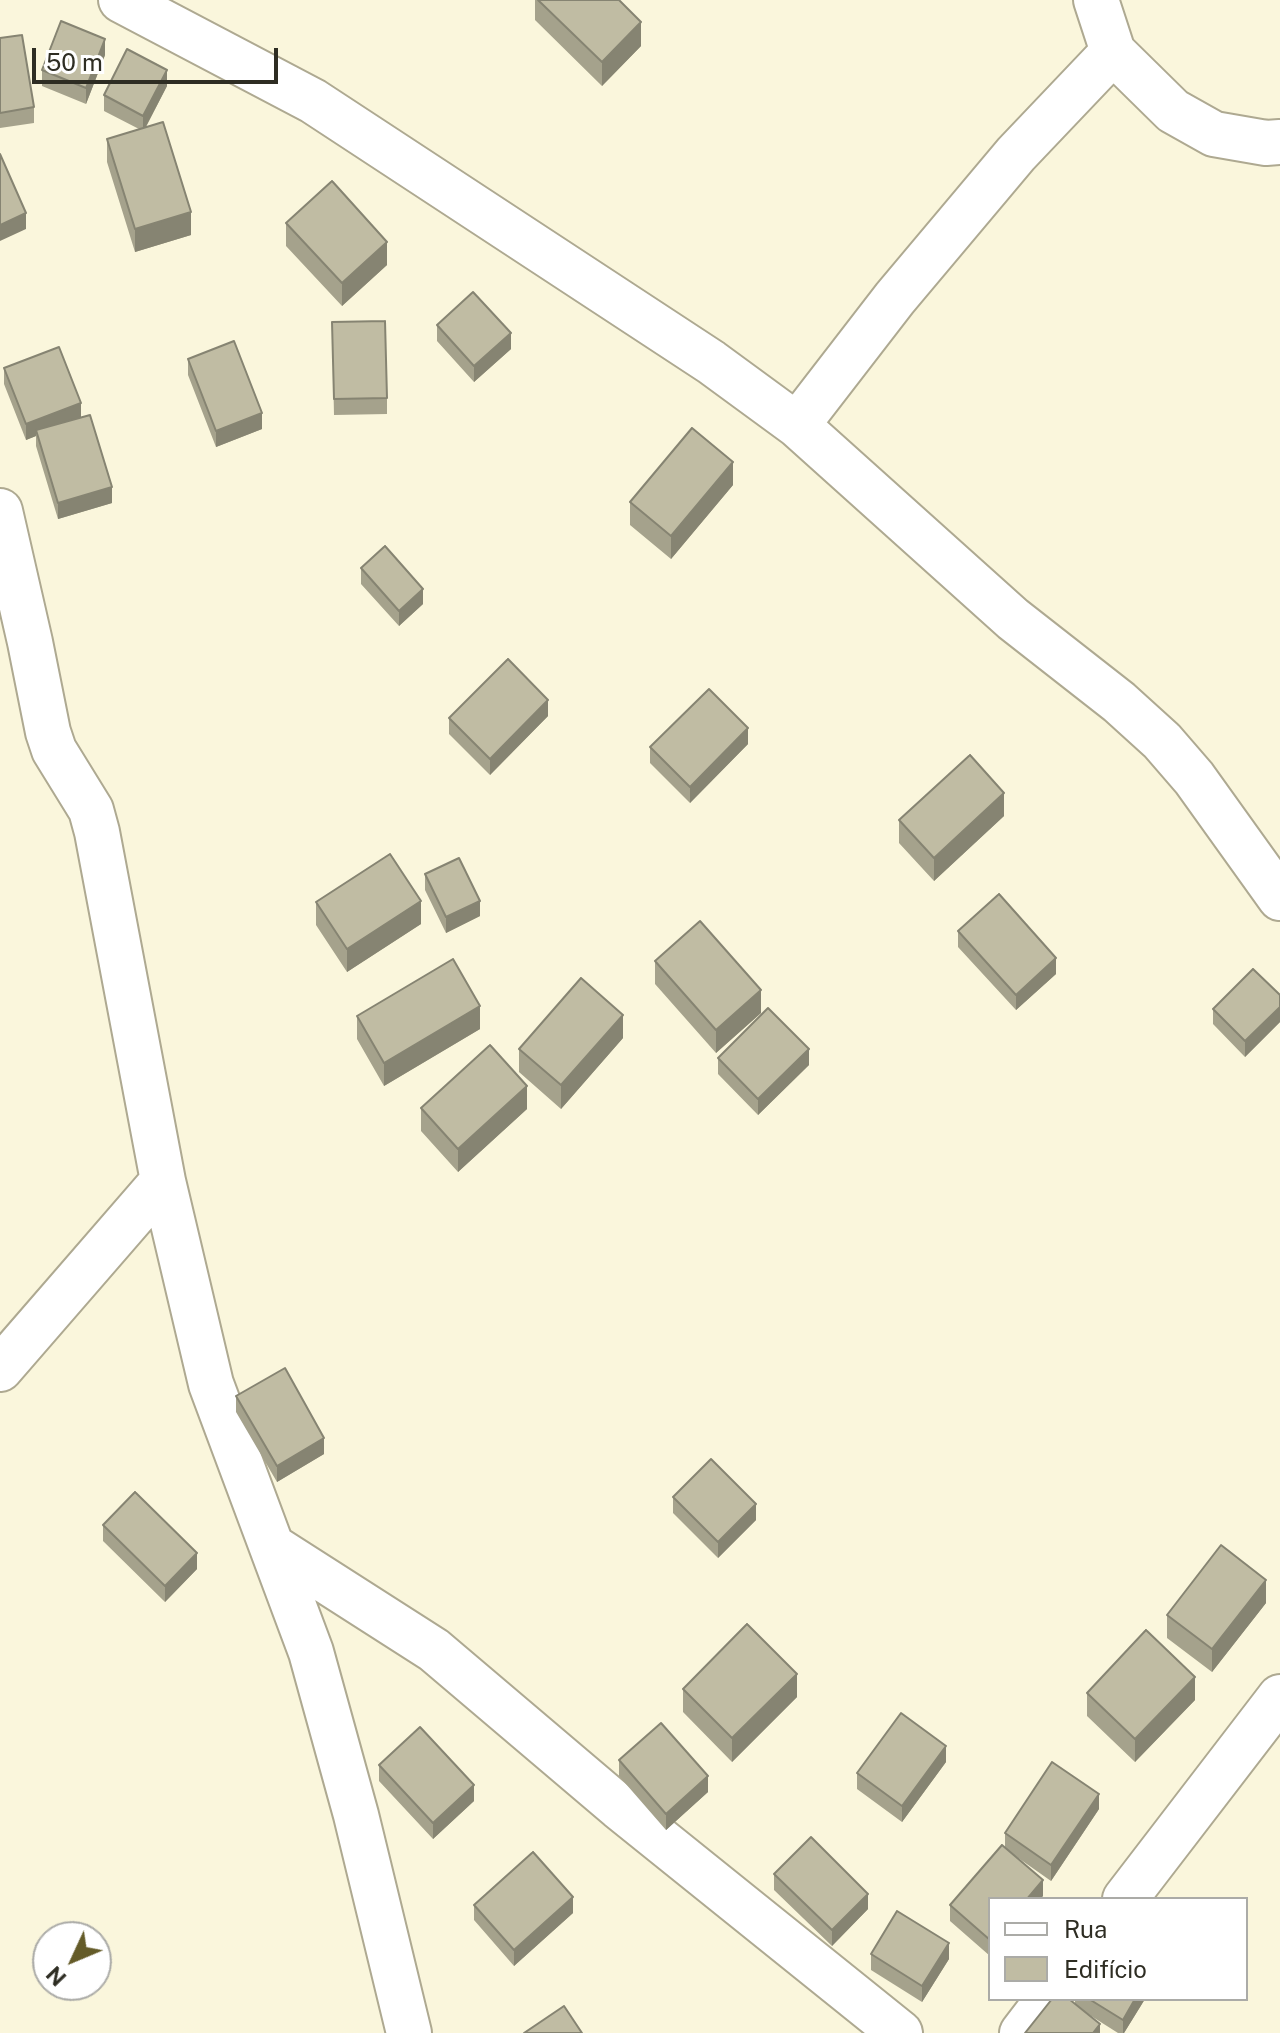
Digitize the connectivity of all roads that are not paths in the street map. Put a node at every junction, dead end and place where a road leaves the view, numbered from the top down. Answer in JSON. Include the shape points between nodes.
{"nodes":[{"id":1,"x":121,"y":0,"type":"edge"},
{"id":2,"x":1096,"y":0,"type":"edge"},
{"id":3,"x":1113,"y":52,"type":"junction"},
{"id":4,"x":1280,"y":142,"type":"edge"},
{"id":5,"x":797,"y":425,"type":"junction"},
{"id":6,"x":0,"y":511,"type":"edge"},
{"id":7,"x":1280,"y":898,"type":"edge"},
{"id":8,"x":163,"y":1181,"type":"junction"},
{"id":9,"x":0,"y":1369,"type":"edge"},
{"id":10,"x":273,"y":1547,"type":"junction"},
{"id":11,"x":1280,"y":1697,"type":"edge"},
{"id":12,"x":1127,"y":1897,"type":"edge"},
{"id":13,"x":1046,"y":2001,"type":"edge"},
{"id":14,"x":409,"y":2033,"type":"edge"},
{"id":15,"x":900,"y":2033,"type":"edge"},
{"id":16,"x":1022,"y":2033,"type":"edge"}],
"edges":[{"from":1,"to":5,"type":"street","via":[[313,101],[711,362]]},
{"from":2,"to":3,"type":"street"},
{"from":3,"to":4,"type":"street","via":[[1173,111],[1214,134]]},
{"from":3,"to":5,"type":"street","via":[[1006,166]]},
{"from":5,"to":7,"type":"street","via":[[1013,619],[1162,741]]},
{"from":6,"to":8,"type":"street","via":[[48,732],[91,810],[97,832]]},
{"from":8,"to":9,"type":"street"},
{"from":8,"to":10,"type":"street","via":[[211,1384]]},
{"from":10,"to":14,"type":"street","via":[[311,1652]]},
{"from":10,"to":15,"type":"street","via":[[434,1650]]},
{"from":11,"to":12,"type":"street"},
{"from":13,"to":16,"type":"street"}]}
